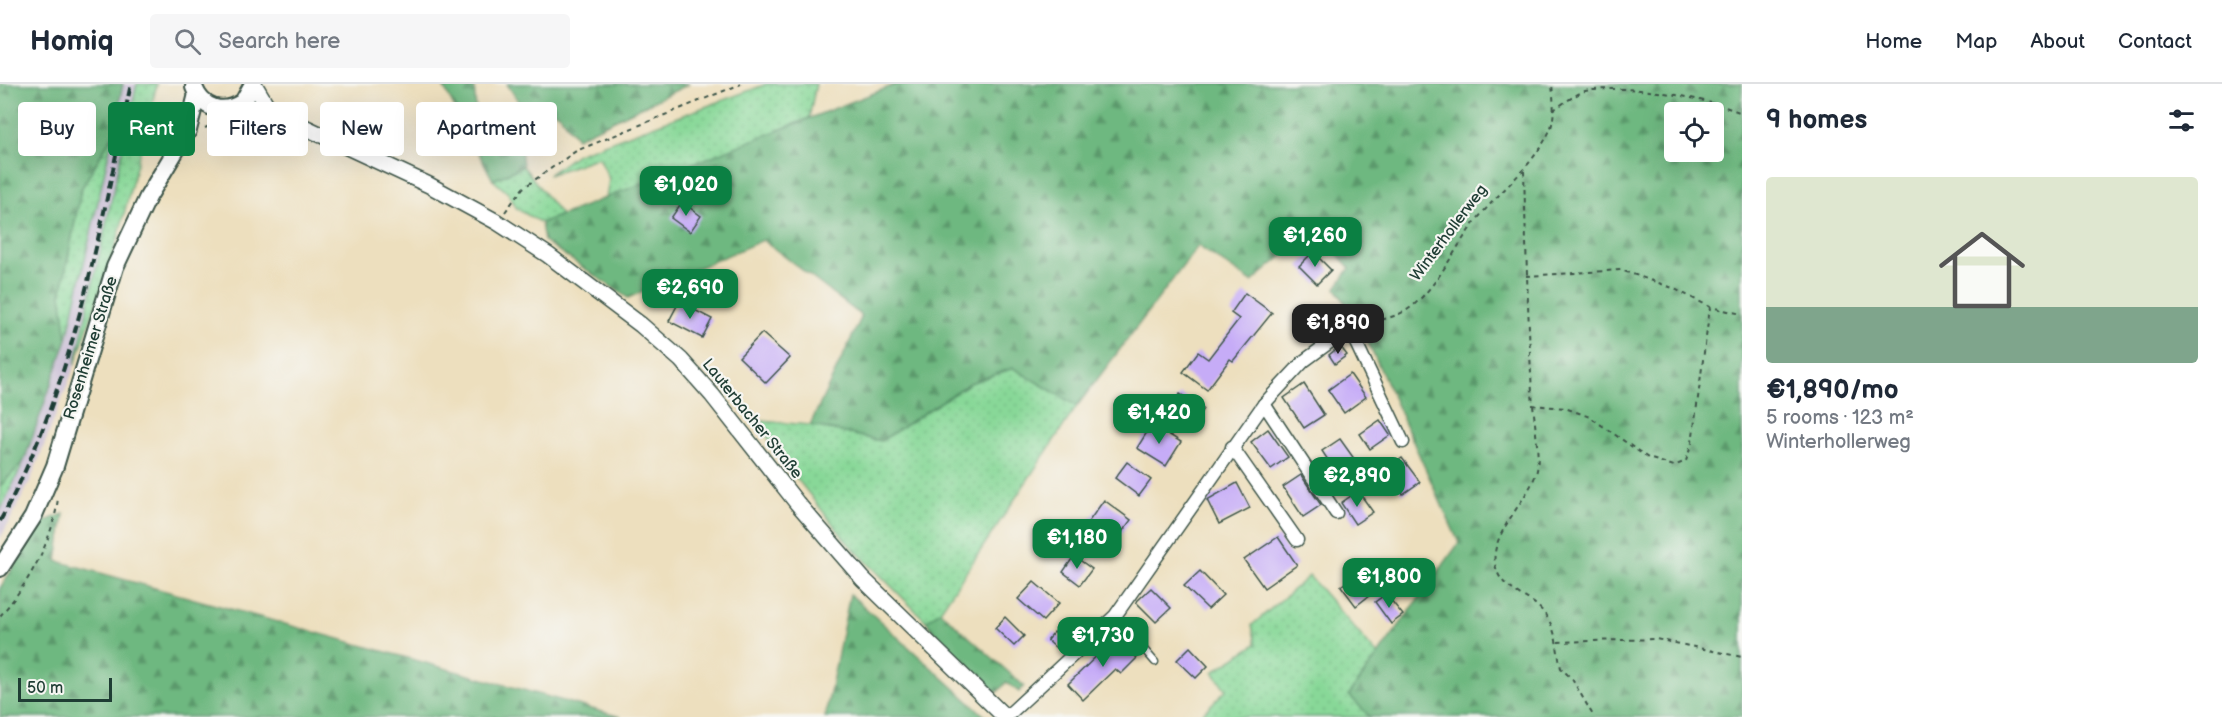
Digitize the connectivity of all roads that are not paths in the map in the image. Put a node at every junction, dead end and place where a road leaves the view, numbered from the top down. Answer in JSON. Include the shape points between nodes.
{"nodes":[{"id":1,"x":254,"y":84,"type":"edge"},
{"id":2,"x":195,"y":89,"type":"edge"},
{"id":3,"x":242,"y":102,"type":"edge"},
{"id":4,"x":265,"y":102,"type":"edge"},
{"id":5,"x":207,"y":105,"type":"edge"},
{"id":6,"x":207,"y":122,"type":"edge"},
{"id":7,"x":308,"y":129,"type":"edge"},
{"id":8,"x":195,"y":130,"type":"edge"},
{"id":9,"x":177,"y":156,"type":"edge"},
{"id":10,"x":1264,"y":404,"type":"junction"},
{"id":11,"x":1403,"y":442,"type":"dead end"},
{"id":12,"x":1232,"y":447,"type":"junction"},
{"id":13,"x":1336,"y":513,"type":"dead end"},
{"id":14,"x":1297,"y":540,"type":"dead end"},
{"id":15,"x":0,"y":568,"type":"edge"},
{"id":16,"x":1115,"y":616,"type":"junction"},
{"id":17,"x":1155,"y":662,"type":"dead end"},
{"id":18,"x":1006,"y":717,"type":"edge"}],
"edges":[{"from":1,"to":3,"type":"main road"},
{"from":1,"to":4,"type":"street"},
{"from":2,"to":5,"type":"main road"},
{"from":6,"to":8,"type":"main road","name":"Rosenheimer Straße"},
{"from":7,"to":18,"type":"street","name":"Lauterbacher Straße","via":[[429,185],[497,222],[641,325],[681,360],[862,579]]},
{"from":9,"to":15,"type":"main road","name":"Rosenheimer Straße","via":[[148,197],[115,267],[55,466],[33,517]]},
{"from":10,"to":11,"type":"street","via":[[1304,361],[1356,328]]},
{"from":10,"to":12,"type":"street"},
{"from":10,"to":13,"type":"street"},
{"from":12,"to":14,"type":"street"},
{"from":12,"to":16,"type":"street"},
{"from":16,"to":17,"type":"lane"},
{"from":16,"to":18,"type":"street"}]}
